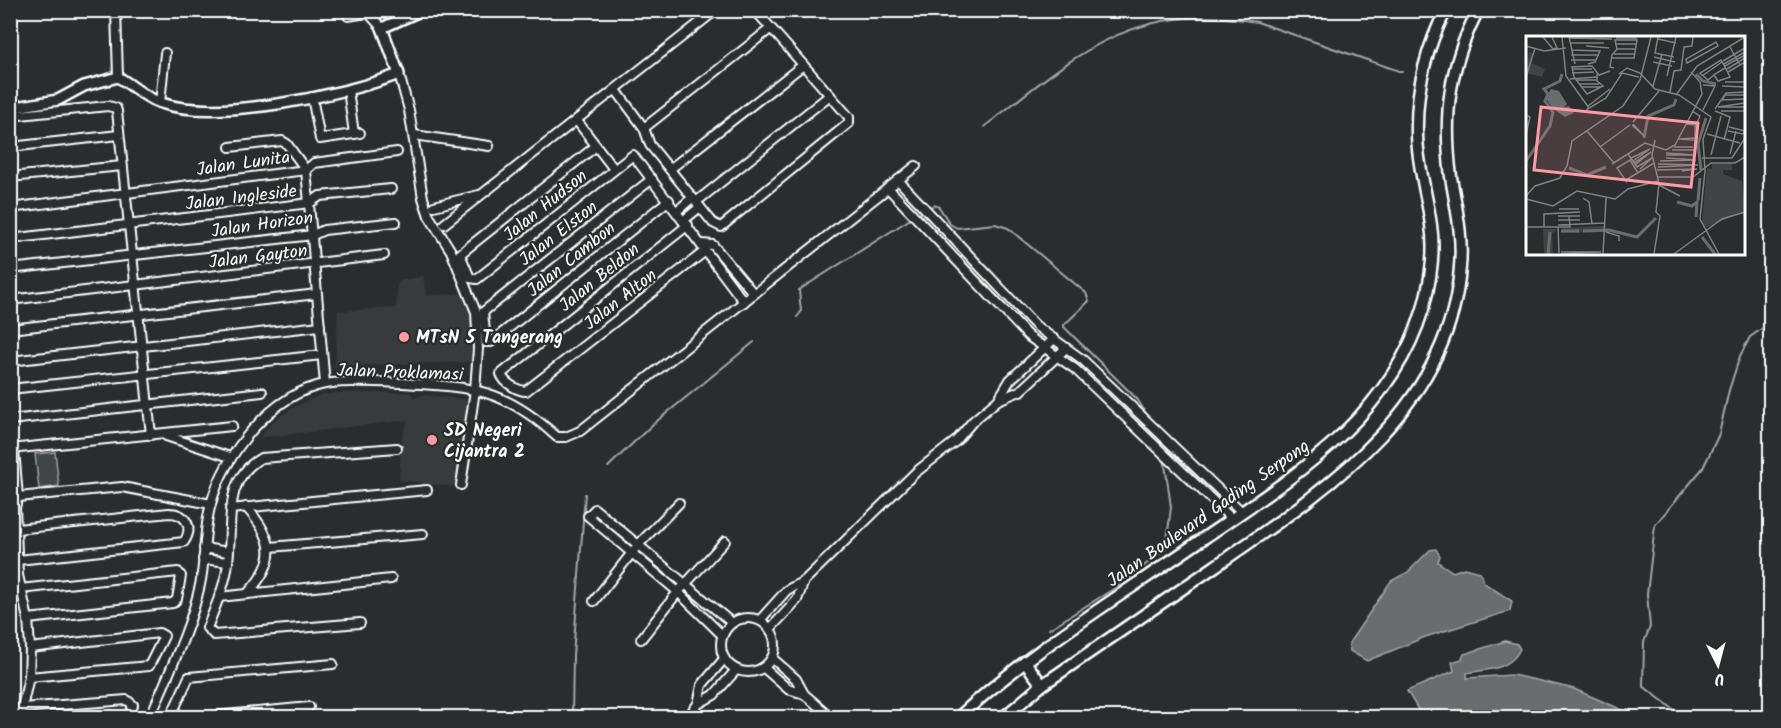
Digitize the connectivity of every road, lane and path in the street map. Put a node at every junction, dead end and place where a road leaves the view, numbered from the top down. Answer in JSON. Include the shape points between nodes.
{"nodes":[{"id":1,"x":116,"y":10,"type":"edge"},
{"id":2,"x":422,"y":10,"type":"edge"},
{"id":3,"x":716,"y":10,"type":"edge"},
{"id":4,"x":755,"y":10,"type":"edge"},
{"id":5,"x":1446,"y":10,"type":"edge"},
{"id":6,"x":1478,"y":10,"type":"edge"},
{"id":7,"x":367,"y":12,"type":"edge"},
{"id":8,"x":348,"y":16,"type":"dead end"},
{"id":9,"x":382,"y":28,"type":"junction"},
{"id":10,"x":770,"y":29,"type":"junction"},
{"id":11,"x":165,"y":53,"type":"dead end"},
{"id":12,"x":802,"y":65,"type":"junction"},
{"id":13,"x":399,"y":74,"type":"junction"},
{"id":14,"x":118,"y":77,"type":"junction"},
{"id":15,"x":348,"y":90,"type":"junction"},
{"id":16,"x":616,"y":90,"type":"junction"},
{"id":17,"x":830,"y":95,"type":"junction"},
{"id":18,"x":312,"y":97,"type":"junction"},
{"id":19,"x":160,"y":103,"type":"junction"},
{"id":20,"x":10,"y":108,"type":"edge"},
{"id":21,"x":10,"y":116,"type":"edge"},
{"id":22,"x":577,"y":121,"type":"junction"},
{"id":23,"x":644,"y":128,"type":"junction"},
{"id":24,"x":119,"y":135,"type":"junction"},
{"id":25,"x":414,"y":135,"type":"junction"},
{"id":26,"x":489,"y":146,"type":"dead end"},
{"id":27,"x":596,"y":146,"type":"junction"},
{"id":28,"x":10,"y":147,"type":"edge"},
{"id":29,"x":230,"y":147,"type":"dead end"},
{"id":30,"x":396,"y":152,"type":"dead end"},
{"id":31,"x":122,"y":166,"type":"junction"},
{"id":32,"x":916,"y":166,"type":"dead end"},
{"id":33,"x":614,"y":169,"type":"junction"},
{"id":34,"x":670,"y":169,"type":"junction"},
{"id":35,"x":306,"y":170,"type":"junction"},
{"id":36,"x":10,"y":177,"type":"edge"},
{"id":37,"x":652,"y":178,"type":"junction"},
{"id":38,"x":898,"y":180,"type":"junction"},
{"id":39,"x":888,"y":188,"type":"junction"},
{"id":40,"x":392,"y":189,"type":"dead end"},
{"id":41,"x":126,"y":194,"type":"junction"},
{"id":42,"x":484,"y":194,"type":"junction"},
{"id":43,"x":669,"y":200,"type":"junction"},
{"id":44,"x":696,"y":202,"type":"junction"},
{"id":45,"x":310,"y":203,"type":"junction"},
{"id":46,"x":434,"y":206,"type":"dead end"},
{"id":47,"x":10,"y":208,"type":"edge"},
{"id":48,"x":677,"y":211,"type":"junction"},
{"id":49,"x":396,"y":222,"type":"dead end"},
{"id":50,"x":686,"y":222,"type":"junction"},
{"id":51,"x":444,"y":224,"type":"dead end"},
{"id":52,"x":129,"y":226,"type":"junction"},
{"id":53,"x":313,"y":235,"type":"junction"},
{"id":54,"x":10,"y":239,"type":"edge"},
{"id":55,"x":703,"y":248,"type":"junction"},
{"id":56,"x":384,"y":255,"type":"dead end"},
{"id":57,"x":132,"y":256,"type":"junction"},
{"id":58,"x":314,"y":265,"type":"junction"},
{"id":59,"x":10,"y":269,"type":"edge"},
{"id":60,"x":135,"y":286,"type":"junction"},
{"id":61,"x":317,"y":294,"type":"junction"},
{"id":62,"x":754,"y":294,"type":"junction"},
{"id":63,"x":10,"y":300,"type":"edge"},
{"id":64,"x":744,"y":302,"type":"junction"},
{"id":65,"x":138,"y":315,"type":"junction"},
{"id":66,"x":320,"y":326,"type":"junction"},
{"id":67,"x":10,"y":329,"type":"edge"},
{"id":68,"x":1054,"y":339,"type":"junction"},
{"id":69,"x":491,"y":342,"type":"joint"},
{"id":70,"x":142,"y":346,"type":"junction"},
{"id":71,"x":1044,"y":348,"type":"junction"},
{"id":72,"x":1066,"y":348,"type":"junction"},
{"id":73,"x":322,"y":355,"type":"junction"},
{"id":74,"x":1057,"y":357,"type":"junction"},
{"id":75,"x":10,"y":361,"type":"edge"},
{"id":76,"x":145,"y":375,"type":"junction"},
{"id":77,"x":325,"y":384,"type":"junction"},
{"id":78,"x":10,"y":390,"type":"edge"},
{"id":79,"x":475,"y":390,"type":"junction"},
{"id":80,"x":526,"y":391,"type":"joint"},
{"id":81,"x":262,"y":393,"type":"dead end"},
{"id":82,"x":998,"y":400,"type":"junction"},
{"id":83,"x":148,"y":405,"type":"junction"},
{"id":84,"x":10,"y":420,"type":"edge"},
{"id":85,"x":232,"y":426,"type":"dead end"},
{"id":86,"x":161,"y":434,"type":"junction"},
{"id":87,"x":151,"y":435,"type":"junction"},
{"id":88,"x":397,"y":448,"type":"dead end"},
{"id":89,"x":12,"y":449,"type":"edge"},
{"id":90,"x":230,"y":457,"type":"junction"},
{"id":91,"x":460,"y":485,"type":"dead end"},
{"id":92,"x":427,"y":490,"type":"dead end"},
{"id":93,"x":18,"y":497,"type":"junction"},
{"id":94,"x":680,"y":503,"type":"dead end"},
{"id":95,"x":211,"y":504,"type":"junction"},
{"id":96,"x":246,"y":507,"type":"junction"},
{"id":97,"x":230,"y":509,"type":"junction"},
{"id":98,"x":1242,"y":512,"type":"junction"},
{"id":99,"x":1232,"y":519,"type":"junction"},
{"id":100,"x":17,"y":529,"type":"junction"},
{"id":101,"x":423,"y":534,"type":"dead end"},
{"id":102,"x":725,"y":542,"type":"dead end"},
{"id":103,"x":638,"y":545,"type":"junction"},
{"id":104,"x":270,"y":547,"type":"junction"},
{"id":105,"x":204,"y":548,"type":"junction"},
{"id":106,"x":228,"y":552,"type":"junction"},
{"id":107,"x":632,"y":553,"type":"junction"},
{"id":108,"x":203,"y":559,"type":"junction"},
{"id":109,"x":18,"y":560,"type":"junction"},
{"id":110,"x":228,"y":562,"type":"junction"},
{"id":111,"x":391,"y":579,"type":"dead end"},
{"id":112,"x":804,"y":581,"type":"junction"},
{"id":113,"x":681,"y":588,"type":"junction"},
{"id":114,"x":20,"y":589,"type":"junction"},
{"id":115,"x":247,"y":594,"type":"junction"},
{"id":116,"x":219,"y":597,"type":"junction"},
{"id":117,"x":594,"y":601,"type":"dead end"},
{"id":118,"x":28,"y":619,"type":"junction"},
{"id":119,"x":760,"y":620,"type":"junction"},
{"id":120,"x":360,"y":623,"type":"dead end"},
{"id":121,"x":732,"y":623,"type":"junction"},
{"id":122,"x":770,"y":629,"type":"junction"},
{"id":123,"x":723,"y":635,"type":"junction"},
{"id":124,"x":641,"y":639,"type":"dead end"},
{"id":125,"x":30,"y":648,"type":"junction"},
{"id":126,"x":772,"y":658,"type":"junction"},
{"id":127,"x":724,"y":659,"type":"junction"},
{"id":128,"x":1025,"y":662,"type":"junction"},
{"id":129,"x":333,"y":664,"type":"dead end"},
{"id":130,"x":764,"y":668,"type":"junction"},
{"id":131,"x":736,"y":670,"type":"junction"},
{"id":132,"x":29,"y":677,"type":"junction"},
{"id":133,"x":1042,"y":685,"type":"junction"},
{"id":134,"x":804,"y":694,"type":"junction"},
{"id":135,"x":698,"y":704,"type":"junction"},
{"id":136,"x":309,"y":707,"type":"dead end"},
{"id":137,"x":22,"y":708,"type":"junction"},
{"id":138,"x":10,"y":716,"type":"edge"},
{"id":139,"x":129,"y":717,"type":"edge"},
{"id":140,"x":150,"y":717,"type":"edge"},
{"id":141,"x":170,"y":717,"type":"edge"},
{"id":142,"x":194,"y":717,"type":"edge"},
{"id":143,"x":687,"y":717,"type":"edge"},
{"id":144,"x":832,"y":717,"type":"edge"},
{"id":145,"x":958,"y":717,"type":"edge"},
{"id":146,"x":1003,"y":717,"type":"edge"}],
"edges":[{"from":1,"to":14,"type":"street"},
{"from":2,"to":9,"type":"street"},
{"from":3,"to":16,"type":"street"},
{"from":4,"to":10,"type":"street"},
{"from":5,"to":98,"type":"main road","name":"Jalan Boulevard Gading Serpong","via":[[1436,28],[1420,85],[1417,134],[1432,227],[1431,265],[1423,308],[1409,348],[1392,379],[1367,410],[1289,480]]},
{"from":6,"to":133,"type":"main road","via":[[1463,39],[1449,90],[1446,133],[1461,224],[1460,268],[1452,315],[1436,359],[1416,396],[1351,466],[1307,503]]},
{"from":7,"to":8,"type":"street"},
{"from":7,"to":9,"type":"street"},
{"from":9,"to":13,"type":"street"},
{"from":10,"to":12,"type":"street"},
{"from":10,"to":23,"type":"street"},
{"from":11,"to":19,"type":"street"},
{"from":12,"to":17,"type":"street"},
{"from":12,"to":34,"type":"street"},
{"from":13,"to":15,"type":"street"},
{"from":13,"to":25,"type":"street"},
{"from":14,"to":19,"type":"street"},
{"from":14,"to":20,"type":"street","via":[[84,86],[58,100]]},
{"from":15,"to":18,"type":"street"},
{"from":15,"to":18,"type":"street","via":[[357,133],[320,139]]},
{"from":16,"to":22,"type":"street"},
{"from":16,"to":23,"type":"street"},
{"from":17,"to":44,"type":"street"},
{"from":17,"to":44,"type":"street","via":[[850,120],[847,126],[724,225],[716,226]]},
{"from":18,"to":19,"type":"street","via":[[238,108]]},
{"from":21,"to":24,"type":"street","via":[[108,106],[116,108]]},
{"from":22,"to":27,"type":"street"},
{"from":22,"to":42,"type":"street"},
{"from":23,"to":34,"type":"street","via":[[650,145]]},
{"from":24,"to":28,"type":"street"},
{"from":24,"to":31,"type":"street"},
{"from":25,"to":26,"type":"street"},
{"from":25,"to":79,"type":"street","via":[[429,216],[451,251],[476,312]]},
{"from":27,"to":33,"type":"street"},
{"from":27,"to":33,"type":"street","name":"Jalan Hudson","via":[[460,254],[470,278],[477,279]]},
{"from":29,"to":35,"type":"street","via":[[282,141]]},
{"from":30,"to":35,"type":"street","name":"Jalan Lunita","via":[[314,163]]},
{"from":31,"to":36,"type":"street"},
{"from":31,"to":41,"type":"street"},
{"from":32,"to":38,"type":"street","name":"Jalan Proklamasi"},
{"from":33,"to":37,"type":"street","name":"Jalan Hudson","via":[[633,155]]},
{"from":34,"to":44,"type":"street"},
{"from":35,"to":41,"type":"street","name":"Jalan Lunita"},
{"from":35,"to":45,"type":"street"},
{"from":37,"to":43,"type":"street"},
{"from":37,"to":69,"type":"street","name":"Jalan Elston","via":[[483,312],[485,340]]},
{"from":38,"to":39,"type":"street","name":"Jalan Proklamasi"},
{"from":38,"to":68,"type":"street","via":[[1036,326]]},
{"from":39,"to":62,"type":"street","name":"Jalan Proklamasi"},
{"from":39,"to":71,"type":"street","via":[[1028,336]]},
{"from":40,"to":45,"type":"street","name":"Jalan Ingleside","via":[[320,196]]},
{"from":41,"to":47,"type":"street","name":"Jalan Lunita"},
{"from":41,"to":52,"type":"street"},
{"from":42,"to":46,"type":"street"},
{"from":42,"to":51,"type":"street"},
{"from":43,"to":48,"type":"street"},
{"from":43,"to":69,"type":"street","name":"Jalan Cambon"},
{"from":44,"to":48,"type":"street"},
{"from":44,"to":50,"type":"street","name":"Jalan Beldon"},
{"from":45,"to":52,"type":"street","name":"Jalan Ingleside"},
{"from":45,"to":53,"type":"street"},
{"from":48,"to":50,"type":"street"},
{"from":49,"to":53,"type":"street","name":"Jalan Horizon","via":[[324,230]]},
{"from":50,"to":55,"type":"street"},
{"from":50,"to":80,"type":"street","name":"Jalan Beldon","via":[[501,374],[519,391]]},
{"from":52,"to":54,"type":"street","name":"Jalan Ingleside"},
{"from":52,"to":57,"type":"street"},
{"from":53,"to":57,"type":"street","name":"Jalan Horizon"},
{"from":53,"to":58,"type":"street"},
{"from":55,"to":62,"type":"street","via":[[712,245]]},
{"from":55,"to":64,"type":"street"},
{"from":55,"to":80,"type":"street","name":"Jalan Alton"},
{"from":56,"to":58,"type":"street","name":"Jalan Gayton"},
{"from":57,"to":59,"type":"street","name":"Jalan Horizon"},
{"from":57,"to":60,"type":"street"},
{"from":58,"to":60,"type":"street","name":"Jalan Gayton"},
{"from":58,"to":61,"type":"street"},
{"from":60,"to":63,"type":"street","name":"Jalan Gayton"},
{"from":60,"to":65,"type":"street"},
{"from":61,"to":65,"type":"street"},
{"from":61,"to":66,"type":"street"},
{"from":62,"to":64,"type":"street","name":"Jalan Proklamasi"},
{"from":64,"to":79,"type":"street","name":"Jalan Proklamasi","via":[[580,431],[566,437],[557,437],[531,413],[507,399]]},
{"from":65,"to":67,"type":"street"},
{"from":65,"to":70,"type":"street"},
{"from":66,"to":70,"type":"street"},
{"from":66,"to":73,"type":"street"},
{"from":68,"to":71,"type":"street"},
{"from":68,"to":72,"type":"street"},
{"from":70,"to":75,"type":"street"},
{"from":70,"to":76,"type":"street"},
{"from":71,"to":74,"type":"street"},
{"from":71,"to":82,"type":"street","via":[[1010,380]]},
{"from":72,"to":74,"type":"street"},
{"from":72,"to":98,"type":"street"},
{"from":73,"to":76,"type":"street"},
{"from":73,"to":77,"type":"street"},
{"from":74,"to":82,"type":"street","via":[[1020,391]]},
{"from":74,"to":99,"type":"street","via":[[1075,369]]},
{"from":76,"to":78,"type":"street"},
{"from":76,"to":83,"type":"street"},
{"from":77,"to":79,"type":"street","name":"Jalan Proklamasi","via":[[392,383]]},
{"from":77,"to":90,"type":"street","name":"Jalan Proklamasi","via":[[289,399],[258,424]]},
{"from":79,"to":91,"type":"street"},
{"from":81,"to":83,"type":"street"},
{"from":82,"to":112,"type":"street","via":[[956,441],[916,472]]},
{"from":83,"to":84,"type":"street"},
{"from":83,"to":87,"type":"street"},
{"from":85,"to":86,"type":"street"},
{"from":86,"to":87,"type":"street"},
{"from":86,"to":90,"type":"street"},
{"from":87,"to":89,"type":"street"},
{"from":88,"to":97,"type":"street","via":[[261,458],[245,469]]},
{"from":89,"to":93,"type":"street"},
{"from":90,"to":95,"type":"street","name":"Jalan Proklamasi"},
{"from":92,"to":96,"type":"street"},
{"from":93,"to":95,"type":"street","via":[[122,487]]},
{"from":93,"to":100,"type":"street"},
{"from":94,"to":103,"type":"street"},
{"from":95,"to":105,"type":"street","name":"Jalan Proklamasi"},
{"from":96,"to":97,"type":"street"},
{"from":96,"to":104,"type":"street","via":[[259,522]]},
{"from":97,"to":106,"type":"street"},
{"from":98,"to":99,"type":"main road","name":"Jalan Boulevard Gading Serpong"},
{"from":99,"to":128,"type":"main road","name":"Jalan Boulevard Gading Serpong"},
{"from":100,"to":109,"type":"street"},
{"from":100,"to":109,"type":"street","via":[[180,513],[185,517],[187,539]]},
{"from":101,"to":104,"type":"street"},
{"from":102,"to":113,"type":"street"},
{"from":103,"to":107,"type":"street"},
{"from":103,"to":107,"type":"street","via":[[595,509],[588,516]]},
{"from":103,"to":113,"type":"street"},
{"from":104,"to":115,"type":"street","via":[[268,564]]},
{"from":105,"to":106,"type":"street"},
{"from":105,"to":108,"type":"street","name":"Jalan Proklamasi"},
{"from":106,"to":110,"type":"street"},
{"from":107,"to":113,"type":"street"},
{"from":107,"to":117,"type":"street"},
{"from":108,"to":110,"type":"street"},
{"from":108,"to":140,"type":"street","name":"Jalan Proklamasi","via":[[201,584],[191,616]]},
{"from":109,"to":114,"type":"street"},
{"from":110,"to":116,"type":"street"},
{"from":111,"to":115,"type":"street"},
{"from":112,"to":119,"type":"street","via":[[787,590]]},
{"from":112,"to":122,"type":"street","via":[[797,600]]},
{"from":113,"to":121,"type":"street"},
{"from":113,"to":123,"type":"street"},
{"from":113,"to":124,"type":"street"},
{"from":114,"to":118,"type":"street"},
{"from":114,"to":118,"type":"street","via":[[178,572],[181,580],[177,601],[171,603]]},
{"from":115,"to":116,"type":"street"},
{"from":116,"to":120,"type":"street","via":[[207,627],[214,634]]},
{"from":118,"to":125,"type":"street"},
{"from":119,"to":121,"type":"street","via":[[748,618]]},
{"from":119,"to":122,"type":"street"},
{"from":121,"to":123,"type":"street"},
{"from":122,"to":126,"type":"street","via":[[776,643]]},
{"from":123,"to":127,"type":"street"},
{"from":125,"to":132,"type":"street"},
{"from":125,"to":132,"type":"street","via":[[159,633],[164,638],[149,666]]},
{"from":126,"to":130,"type":"street"},
{"from":126,"to":134,"type":"street","via":[[796,679]]},
{"from":127,"to":131,"type":"street"},
{"from":127,"to":135,"type":"street","via":[[702,685]]},
{"from":128,"to":133,"type":"main road"},
{"from":128,"to":145,"type":"main road","name":"Jalan Boulevard Gading Serpong"},
{"from":129,"to":141,"type":"street","via":[[189,677]]},
{"from":130,"to":131,"type":"street","via":[[748,673]]},
{"from":130,"to":134,"type":"street","via":[[788,689]]},
{"from":131,"to":135,"type":"street","via":[[714,695]]},
{"from":132,"to":137,"type":"street"},
{"from":133,"to":146,"type":"main road"},
{"from":134,"to":144,"type":"street"},
{"from":135,"to":143,"type":"street"},
{"from":136,"to":142,"type":"street"},
{"from":137,"to":138,"type":"street"},
{"from":137,"to":139,"type":"street","via":[[127,700],[133,705]]}]}
